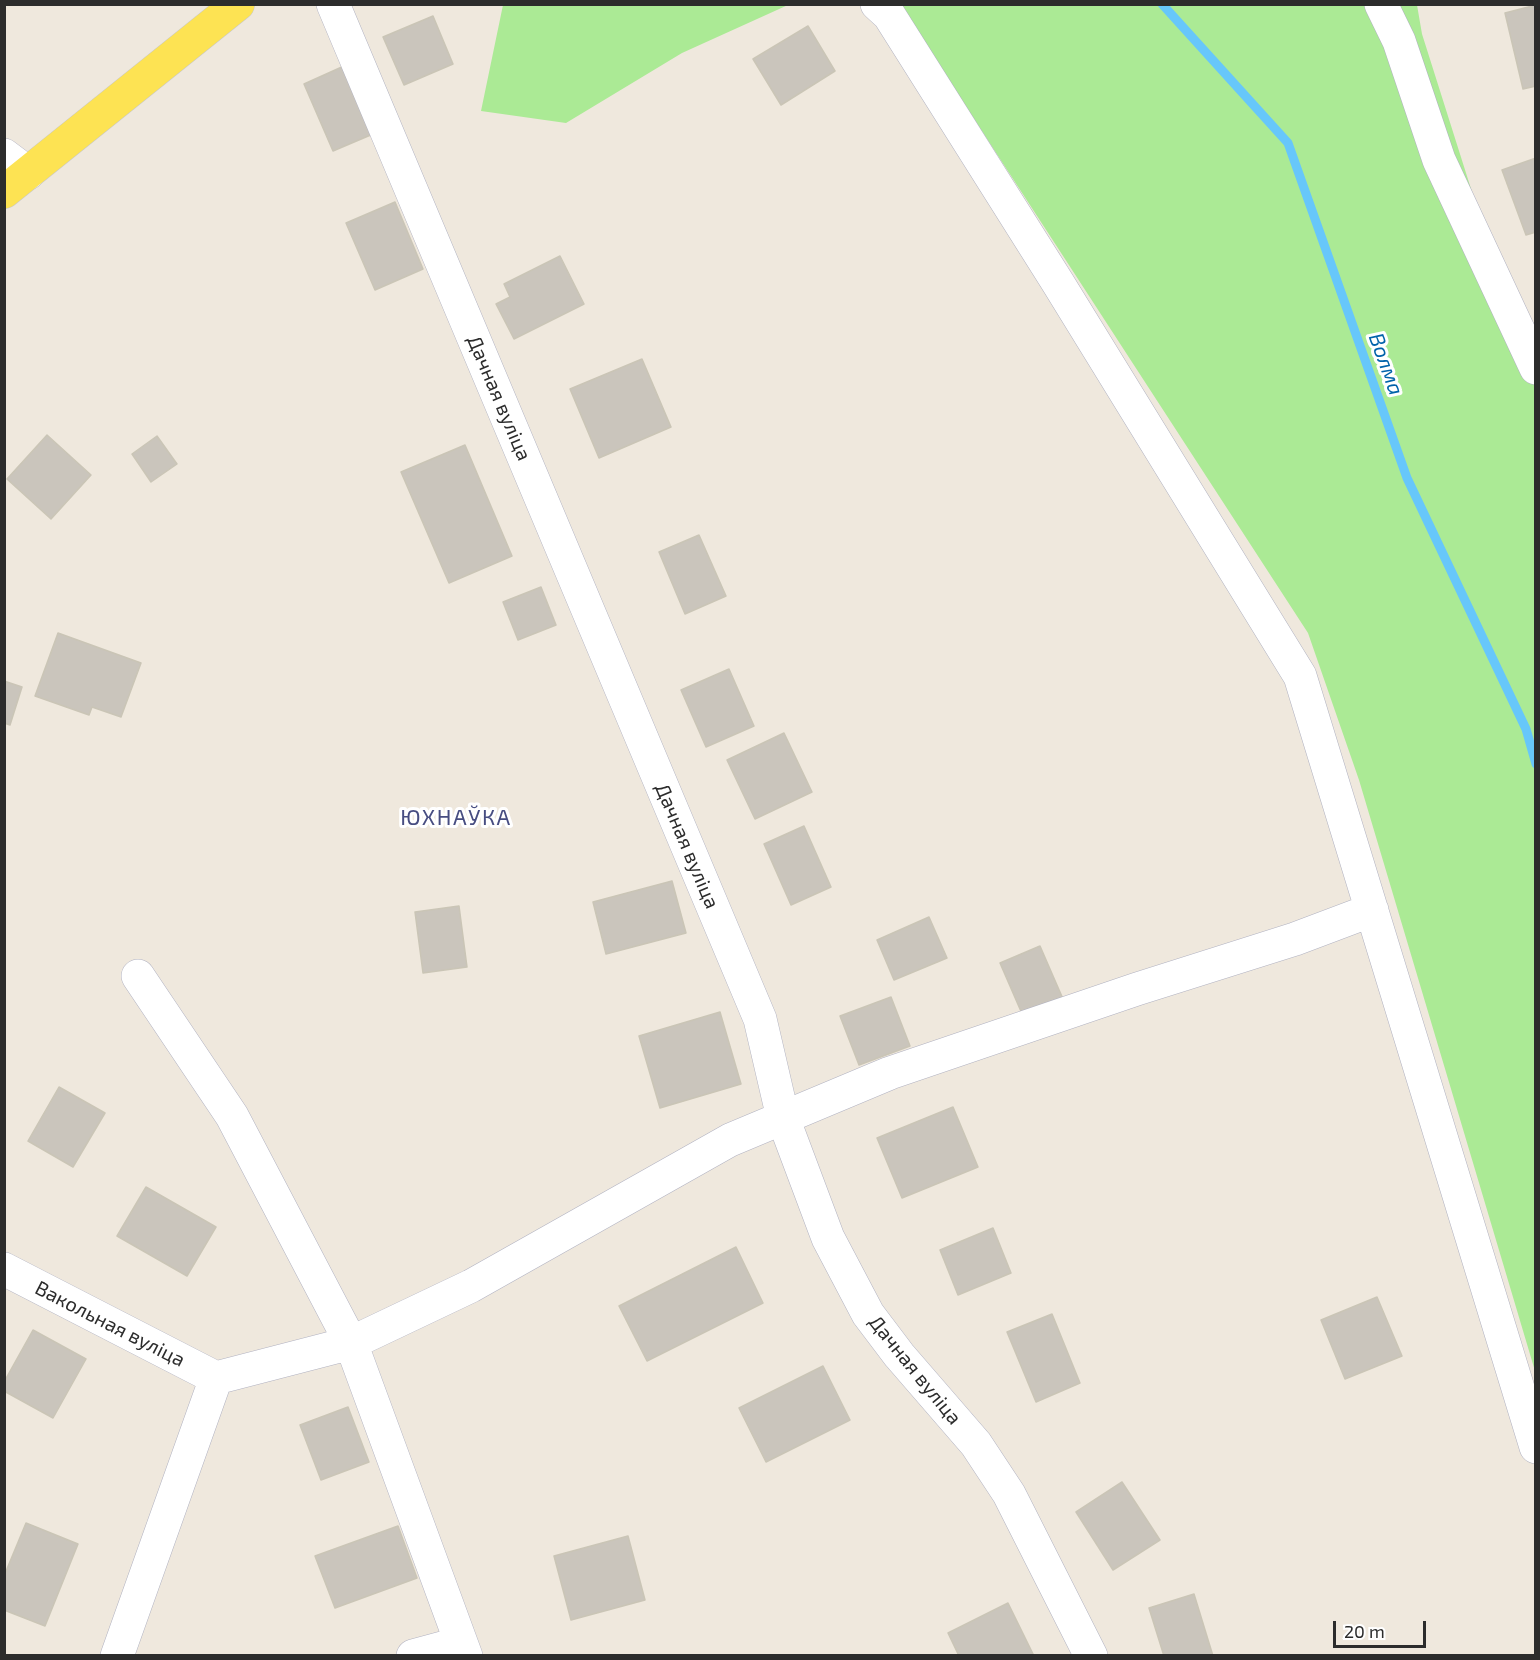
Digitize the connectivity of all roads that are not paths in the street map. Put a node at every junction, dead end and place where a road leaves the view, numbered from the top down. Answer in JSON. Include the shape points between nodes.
{"nodes":[{"id":1,"x":238,"y":4,"type":"edge"},
{"id":2,"x":333,"y":4,"type":"edge"},
{"id":3,"x":877,"y":4,"type":"edge"},
{"id":4,"x":1382,"y":4,"type":"edge"},
{"id":5,"x":12,"y":173,"type":"edge"},
{"id":6,"x":1536,"y":368,"type":"edge"},
{"id":7,"x":1372,"y":910,"type":"junction"},
{"id":8,"x":138,"y":976,"type":"dead end"},
{"id":9,"x":783,"y":1118,"type":"junction"},
{"id":10,"x":4,"y":1269,"type":"edge"},
{"id":11,"x":351,"y":1343,"type":"junction"},
{"id":12,"x":216,"y":1378,"type":"junction"},
{"id":13,"x":1536,"y":1447,"type":"edge"},
{"id":14,"x":464,"y":1649,"type":"edge"},
{"id":15,"x":117,"y":1656,"type":"edge"},
{"id":16,"x":413,"y":1656,"type":"edge"},
{"id":17,"x":1091,"y":1656,"type":"edge"}],
"edges":[{"from":1,"to":5,"type":"main road"},
{"from":2,"to":9,"type":"street","name":"Дачная вуліца","via":[[760,1019]]},
{"from":3,"to":7,"type":"street","via":[[889,15],[1002,194],[1300,676]]},
{"from":4,"to":6,"type":"street","via":[[1399,41],[1439,160]]},
{"from":7,"to":9,"type":"street","via":[[890,1074]]},
{"from":7,"to":13,"type":"street"},
{"from":8,"to":11,"type":"street","via":[[232,1116]]},
{"from":9,"to":11,"type":"street","via":[[730,1140],[471,1286]]},
{"from":9,"to":17,"type":"street","name":"Дачная вуліца","via":[[828,1238],[868,1314],[976,1444],[1009,1494]]},
{"from":10,"to":12,"type":"street","name":"Вакольная вуліца"},
{"from":11,"to":12,"type":"street"},
{"from":11,"to":14,"type":"street"},
{"from":12,"to":15,"type":"street"},
{"from":14,"to":16,"type":"street"}]}
